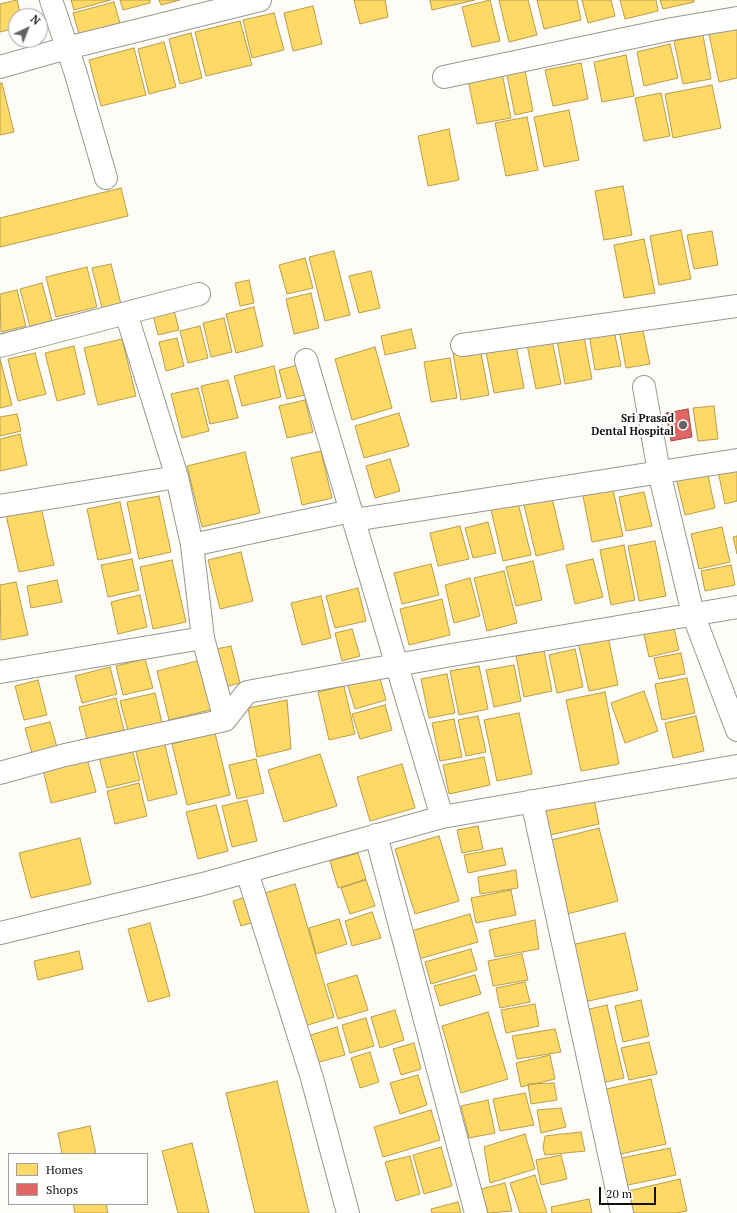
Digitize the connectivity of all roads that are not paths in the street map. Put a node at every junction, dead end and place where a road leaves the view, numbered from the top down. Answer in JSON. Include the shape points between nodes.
{"nodes":[{"id":1,"x":51,"y":0,"type":"edge"},
{"id":2,"x":260,"y":0,"type":"edge"},
{"id":3,"x":737,"y":18,"type":"edge"},
{"id":4,"x":67,"y":48,"type":"junction"},
{"id":5,"x":0,"y":67,"type":"edge"},
{"id":6,"x":444,"y":78,"type":"dead end"},
{"id":7,"x":106,"y":178,"type":"dead end"},
{"id":8,"x":199,"y":294,"type":"dead end"},
{"id":9,"x":737,"y":306,"type":"edge"},
{"id":10,"x":126,"y":313,"type":"junction"},
{"id":11,"x":462,"y":345,"type":"dead end"},
{"id":12,"x":0,"y":346,"type":"edge"},
{"id":13,"x":306,"y":360,"type":"dead end"},
{"id":14,"x":644,"y":387,"type":"dead end"},
{"id":15,"x":737,"y":460,"type":"edge"},
{"id":16,"x":659,"y":472,"type":"junction"},
{"id":17,"x":177,"y":476,"type":"junction"},
{"id":18,"x":0,"y":506,"type":"edge"},
{"id":19,"x":352,"y":516,"type":"junction"},
{"id":20,"x":192,"y":545,"type":"junction"},
{"id":21,"x":737,"y":607,"type":"edge"},
{"id":22,"x":693,"y":614,"type":"junction"},
{"id":23,"x":203,"y":638,"type":"junction"},
{"id":24,"x":397,"y":665,"type":"junction"},
{"id":25,"x":0,"y":672,"type":"edge"},
{"id":26,"x":225,"y":720,"type":"junction"},
{"id":27,"x":737,"y":730,"type":"edge"},
{"id":28,"x":737,"y":766,"type":"edge"},
{"id":29,"x":0,"y":773,"type":"edge"},
{"id":30,"x":532,"y":801,"type":"junction"},
{"id":31,"x":442,"y":817,"type":"junction"},
{"id":32,"x":376,"y":835,"type":"junction"},
{"id":33,"x":247,"y":872,"type":"junction"},
{"id":34,"x":0,"y":932,"type":"edge"},
{"id":35,"x":348,"y":1213,"type":"edge"},
{"id":36,"x":476,"y":1213,"type":"edge"},
{"id":37,"x":622,"y":1213,"type":"edge"}],
"edges":[{"from":1,"to":4,"type":"street"},
{"from":2,"to":4,"type":"street"},
{"from":3,"to":6,"type":"street","via":[[672,28]]},
{"from":4,"to":5,"type":"street"},
{"from":4,"to":7,"type":"street"},
{"from":8,"to":10,"type":"street"},
{"from":9,"to":11,"type":"street"},
{"from":10,"to":12,"type":"street"},
{"from":10,"to":17,"type":"street"},
{"from":13,"to":19,"type":"street"},
{"from":14,"to":16,"type":"street"},
{"from":15,"to":16,"type":"street"},
{"from":16,"to":19,"type":"street"},
{"from":16,"to":22,"type":"street"},
{"from":17,"to":18,"type":"street"},
{"from":17,"to":20,"type":"street"},
{"from":19,"to":20,"type":"street"},
{"from":19,"to":24,"type":"street"},
{"from":20,"to":23,"type":"street"},
{"from":21,"to":22,"type":"street"},
{"from":22,"to":24,"type":"street"},
{"from":22,"to":27,"type":"street"},
{"from":23,"to":25,"type":"street"},
{"from":23,"to":26,"type":"street"},
{"from":24,"to":26,"type":"street","via":[[247,692]]},
{"from":24,"to":31,"type":"street"},
{"from":26,"to":29,"type":"street","via":[[65,755]]},
{"from":28,"to":30,"type":"street"},
{"from":30,"to":31,"type":"street"},
{"from":30,"to":37,"type":"street"},
{"from":31,"to":32,"type":"street"},
{"from":32,"to":33,"type":"street"},
{"from":32,"to":36,"type":"street"},
{"from":33,"to":34,"type":"street"},
{"from":33,"to":35,"type":"street","via":[[312,1078]]}]}
